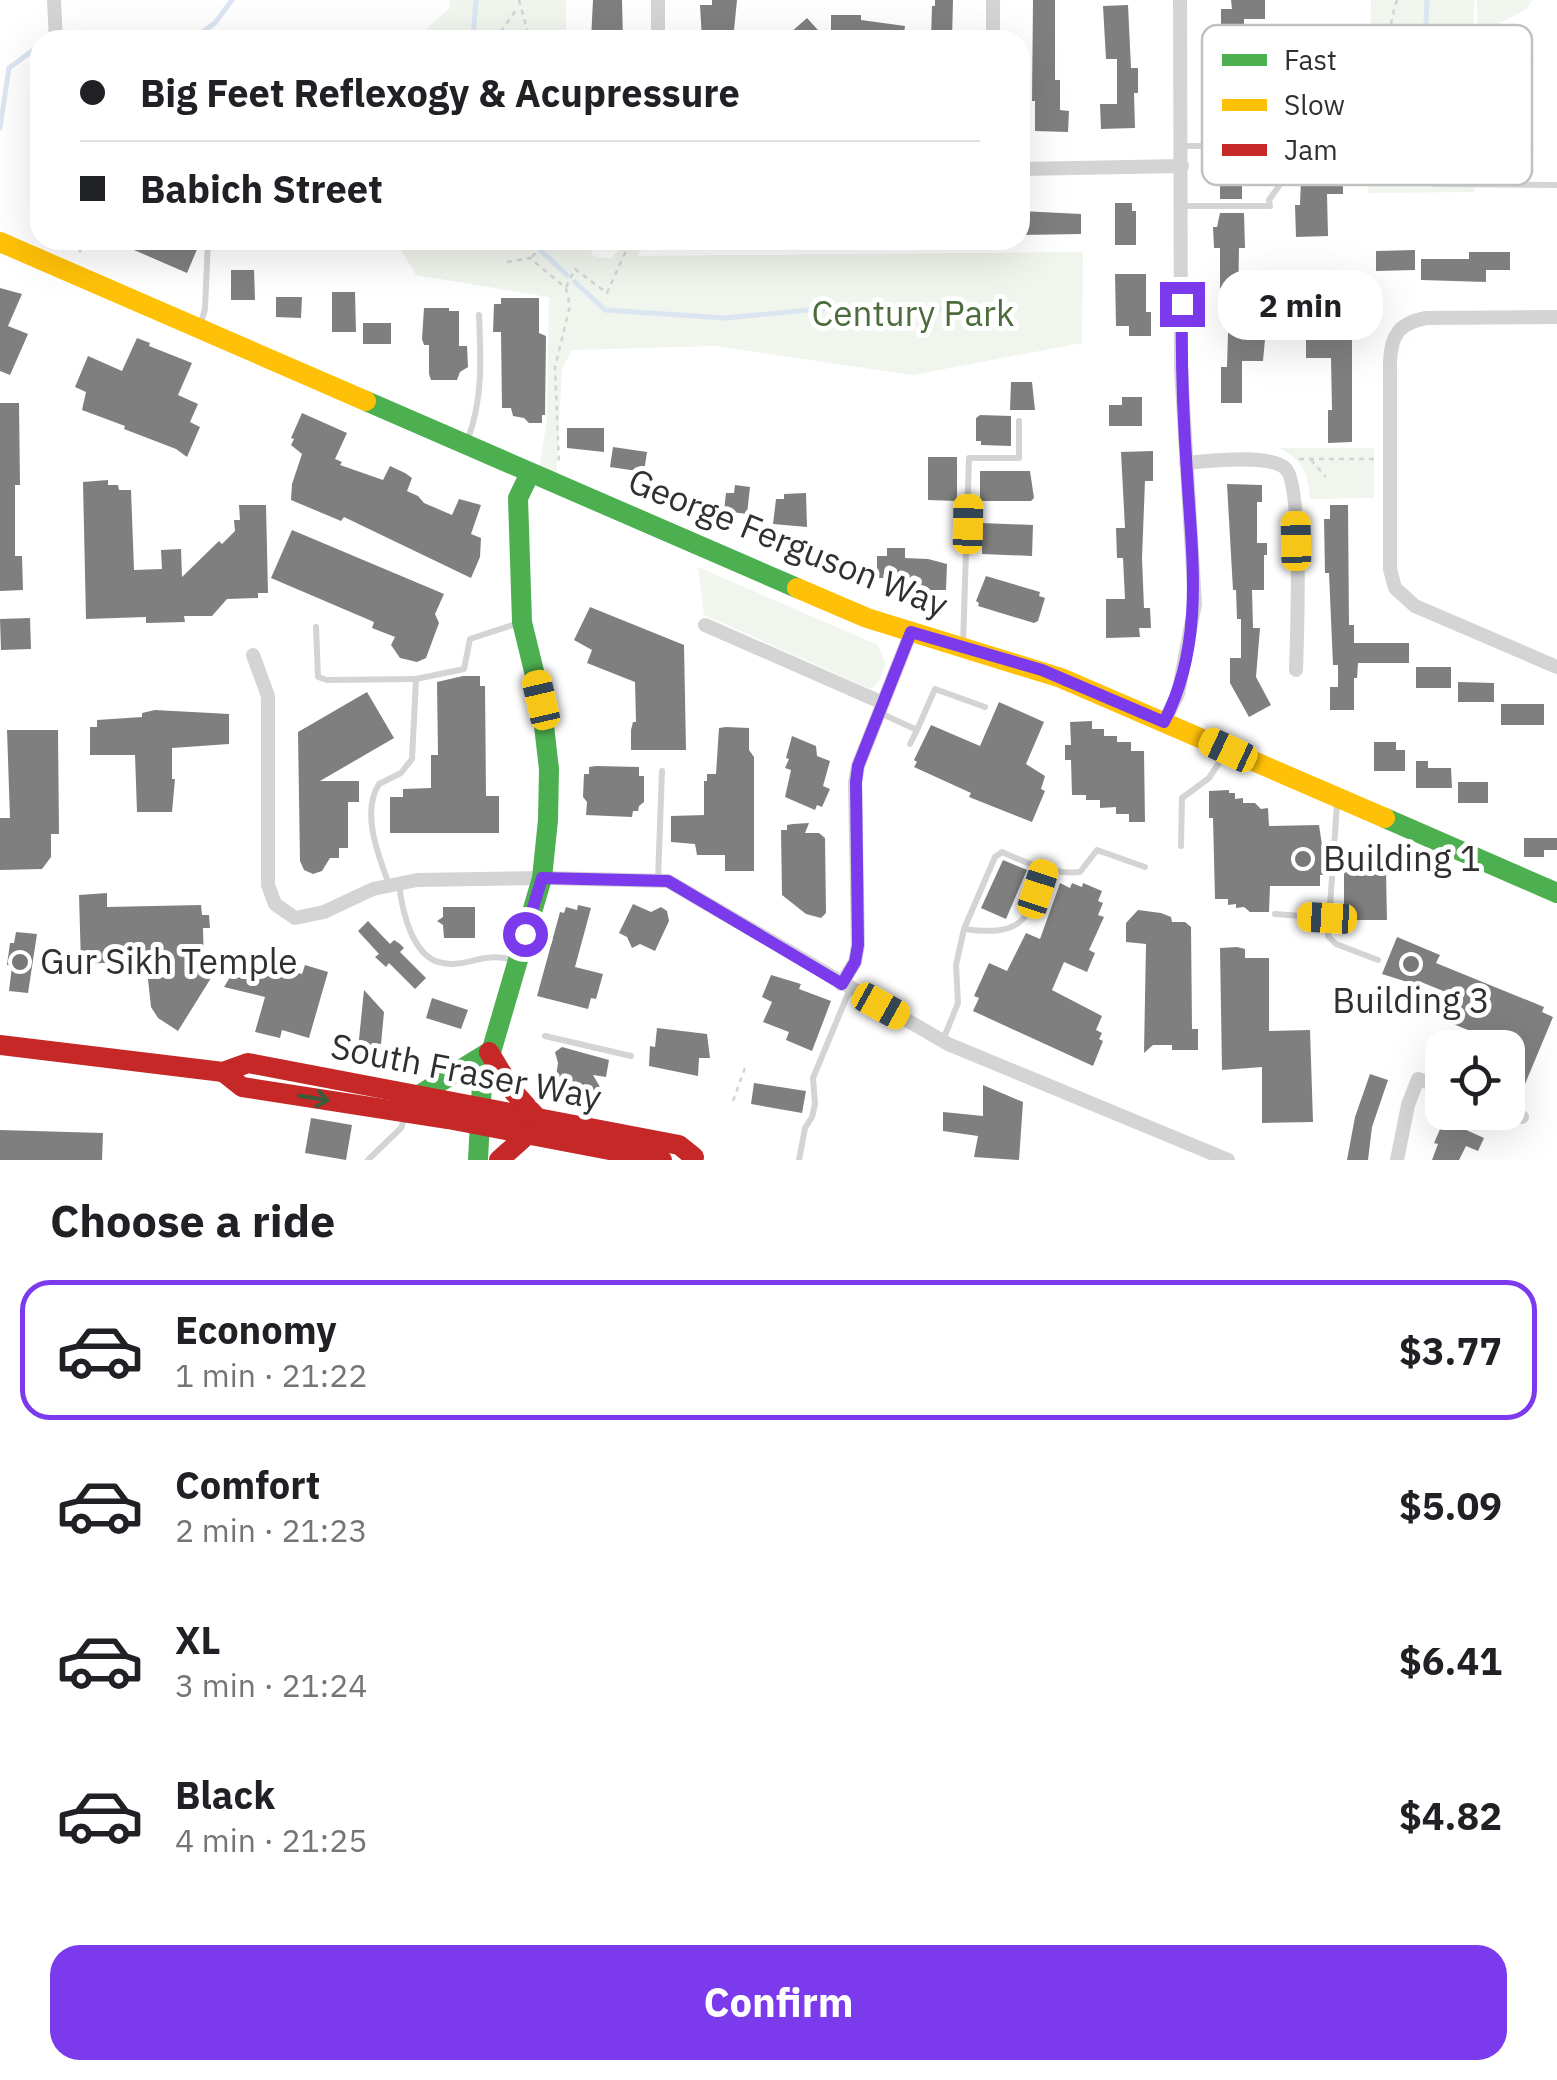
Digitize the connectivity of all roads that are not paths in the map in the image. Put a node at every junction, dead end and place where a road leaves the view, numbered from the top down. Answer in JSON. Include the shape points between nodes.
{"nodes":[{"id":1,"x":54,"y":0,"type":"edge"},
{"id":2,"x":658,"y":0,"type":"edge"},
{"id":3,"x":993,"y":0,"type":"edge"},
{"id":4,"x":1180,"y":0,"type":"edge"},
{"id":5,"x":56,"y":30,"type":"edge"},
{"id":6,"x":658,"y":30,"type":"edge"},
{"id":7,"x":993,"y":30,"type":"edge"},
{"id":8,"x":1182,"y":146,"type":"junction"},
{"id":9,"x":1202,"y":146,"type":"edge"},
{"id":10,"x":1182,"y":166,"type":"junction"},
{"id":11,"x":1030,"y":170,"type":"edge"},
{"id":12,"x":1280,"y":185,"type":"edge"},
{"id":13,"x":1182,"y":206,"type":"junction"},
{"id":14,"x":0,"y":242,"type":"edge"},
{"id":15,"x":208,"y":250,"type":"edge"},
{"id":16,"x":479,"y":315,"type":"dead end"},
{"id":17,"x":1557,"y":318,"type":"edge"},
{"id":18,"x":199,"y":328,"type":"junction"},
{"id":19,"x":1019,"y":421,"type":"dead end"},
{"id":20,"x":466,"y":445,"type":"junction"},
{"id":21,"x":1186,"y":463,"type":"junction"},
{"id":22,"x":530,"y":473,"type":"junction"},
{"id":23,"x":522,"y":622,"type":"junction"},
{"id":24,"x":705,"y":625,"type":"dead end"},
{"id":25,"x":316,"y":627,"type":"dead end"},
{"id":26,"x":911,"y":632,"type":"junction"},
{"id":27,"x":962,"y":646,"type":"junction"},
{"id":28,"x":253,"y":655,"type":"dead end"},
{"id":29,"x":1557,"y":667,"type":"edge"},
{"id":30,"x":1296,"y":670,"type":"dead end"},
{"id":31,"x":416,"y":679,"type":"junction"},
{"id":32,"x":881,"y":707,"type":"junction"},
{"id":33,"x":985,"y":707,"type":"dead end"},
{"id":34,"x":1164,"y":722,"type":"junction"},
{"id":35,"x":916,"y":730,"type":"junction"},
{"id":36,"x":910,"y":744,"type":"dead end"},
{"id":37,"x":1228,"y":750,"type":"junction"},
{"id":38,"x":662,"y":771,"type":"dead end"},
{"id":39,"x":1338,"y":798,"type":"junction"},
{"id":40,"x":1181,"y":846,"type":"dead end"},
{"id":41,"x":1332,"y":855,"type":"junction"},
{"id":42,"x":1378,"y":861,"type":"dead end"},
{"id":43,"x":1146,"y":868,"type":"dead end"},
{"id":44,"x":1045,"y":869,"type":"junction"},
{"id":45,"x":542,"y":878,"type":"junction"},
{"id":46,"x":658,"y":881,"type":"junction"},
{"id":47,"x":394,"y":884,"type":"junction"},
{"id":48,"x":1557,"y":894,"type":"edge"},
{"id":49,"x":1276,"y":914,"type":"dead end"},
{"id":50,"x":1327,"y":918,"type":"junction"},
{"id":51,"x":964,"y":929,"type":"junction"},
{"id":52,"x":1378,"y":960,"type":"dead end"},
{"id":53,"x":516,"y":962,"type":"junction"},
{"id":54,"x":846,"y":987,"type":"junction"},
{"id":55,"x":545,"y":1036,"type":"dead end"},
{"id":56,"x":943,"y":1041,"type":"junction"},
{"id":57,"x":0,"y":1045,"type":"edge"},
{"id":58,"x":488,"y":1052,"type":"junction"},
{"id":59,"x":631,"y":1056,"type":"dead end"},
{"id":60,"x":223,"y":1072,"type":"junction"},
{"id":61,"x":1425,"y":1081,"type":"edge"},
{"id":62,"x":419,"y":1095,"type":"junction"},
{"id":63,"x":406,"y":1113,"type":"junction"},
{"id":64,"x":479,"y":1116,"type":"junction"},
{"id":65,"x":534,"y":1127,"type":"junction"},
{"id":66,"x":1210,"y":1157,"type":"edge"},
{"id":67,"x":696,"y":1159,"type":"edge"},
{"id":68,"x":368,"y":1160,"type":"edge"},
{"id":69,"x":478,"y":1160,"type":"edge"},
{"id":70,"x":499,"y":1160,"type":"edge"},
{"id":71,"x":662,"y":1160,"type":"edge"},
{"id":72,"x":799,"y":1160,"type":"edge"},
{"id":73,"x":1228,"y":1160,"type":"edge"},
{"id":74,"x":1397,"y":1160,"type":"edge"}],
"edges":[{"from":1,"to":5,"type":"street"},
{"from":2,"to":6,"type":"street"},
{"from":3,"to":7,"type":"street"},
{"from":4,"to":8,"type":"street"},
{"from":8,"to":9,"type":"lane"},
{"from":8,"to":10,"type":"street"},
{"from":10,"to":11,"type":"street"},
{"from":10,"to":13,"type":"street"},
{"from":12,"to":13,"type":"lane","via":[[1270,206]]},
{"from":13,"to":21,"type":"street"},
{"from":14,"to":18,"type":"main road","name":"George Ferguson Way"},
{"from":15,"to":18,"type":"lane"},
{"from":16,"to":20,"type":"lane","via":[[478,410]]},
{"from":17,"to":29,"type":"street","via":[[1426,318],[1397,329],[1390,346],[1394,588],[1415,606]]},
{"from":18,"to":20,"type":"main road","name":"George Ferguson Way"},
{"from":19,"to":27,"type":"lane","via":[[1019,458],[969,458]]},
{"from":20,"to":22,"type":"main road","name":"George Ferguson Way"},
{"from":21,"to":30,"type":"street","via":[[1262,460],[1286,469],[1294,487]]},
{"from":21,"to":34,"type":"street","via":[[1195,604],[1178,694]]},
{"from":22,"to":23,"type":"main road","via":[[518,498]]},
{"from":22,"to":26,"type":"main road","name":"George Ferguson Way"},
{"from":23,"to":31,"type":"lane","via":[[470,639],[464,669]]},
{"from":23,"to":45,"type":"main road","via":[[549,769]]},
{"from":24,"to":32,"type":"street"},
{"from":25,"to":31,"type":"lane","via":[[318,677]]},
{"from":26,"to":27,"type":"main road","name":"George Ferguson Way"},
{"from":26,"to":32,"type":"street"},
{"from":27,"to":34,"type":"main road","name":"George Ferguson Way","via":[[1042,670]]},
{"from":28,"to":47,"type":"street","via":[[268,696],[268,885],[274,904],[295,918]]},
{"from":31,"to":47,"type":"lane","via":[[412,759],[379,784],[372,800],[376,850]]},
{"from":32,"to":35,"type":"lane"},
{"from":32,"to":54,"type":"street","via":[[856,782],[858,945]]},
{"from":33,"to":35,"type":"lane","via":[[934,689]]},
{"from":34,"to":37,"type":"main road","name":"George Ferguson Way"},
{"from":35,"to":36,"type":"lane"},
{"from":37,"to":39,"type":"main road","name":"George Ferguson Way"},
{"from":37,"to":40,"type":"lane","via":[[1209,778],[1182,798]]},
{"from":38,"to":46,"type":"lane"},
{"from":39,"to":41,"type":"lane"},
{"from":39,"to":48,"type":"main road","name":"George Ferguson Way"},
{"from":41,"to":42,"type":"lane"},
{"from":41,"to":50,"type":"lane"},
{"from":43,"to":44,"type":"lane","via":[[1097,850],[1080,872]]},
{"from":44,"to":51,"type":"lane","via":[[1023,922],[990,932]]},
{"from":44,"to":51,"type":"lane","via":[[1002,852],[995,857]]},
{"from":45,"to":46,"type":"street"},
{"from":45,"to":47,"type":"street"},
{"from":45,"to":53,"type":"main road"},
{"from":46,"to":54,"type":"street"},
{"from":47,"to":53,"type":"lane","via":[[403,920],[432,958],[442,964],[497,956]]},
{"from":49,"to":50,"type":"lane"},
{"from":50,"to":52,"type":"lane","via":[[1336,944]]},
{"from":51,"to":56,"type":"lane","via":[[956,965],[958,1003]]},
{"from":53,"to":58,"type":"main road"},
{"from":54,"to":56,"type":"street"},
{"from":54,"to":72,"type":"lane","via":[[813,1078],[815,1104]]},
{"from":55,"to":59,"type":"lane"},
{"from":56,"to":66,"type":"street"},
{"from":57,"to":60,"type":"main road","name":"South Fraser Way"},
{"from":58,"to":62,"type":"main road"},
{"from":58,"to":64,"type":"main road"},
{"from":58,"to":65,"type":"main road"},
{"from":60,"to":62,"type":"main road","name":"South Fraser Way","via":[[248,1063]]},
{"from":60,"to":63,"type":"main road","name":"South Fraser Way","one_way":true,"via":[[242,1087]]},
{"from":61,"to":74,"type":"street","via":[[1418,1079],[1408,1105]]},
{"from":62,"to":64,"type":"main road","name":"South Fraser Way"},
{"from":63,"to":64,"type":"main road","name":"South Fraser Way"},
{"from":63,"to":68,"type":"lane","via":[[402,1128]]},
{"from":64,"to":65,"type":"main road","name":"South Fraser Way"},
{"from":64,"to":69,"type":"main road"},
{"from":65,"to":67,"type":"main road","name":"South Fraser Way","via":[[679,1145]]},
{"from":65,"to":70,"type":"main road"},
{"from":65,"to":71,"type":"main road","name":"South Fraser Way"},
{"from":66,"to":73,"type":"street"}]}
